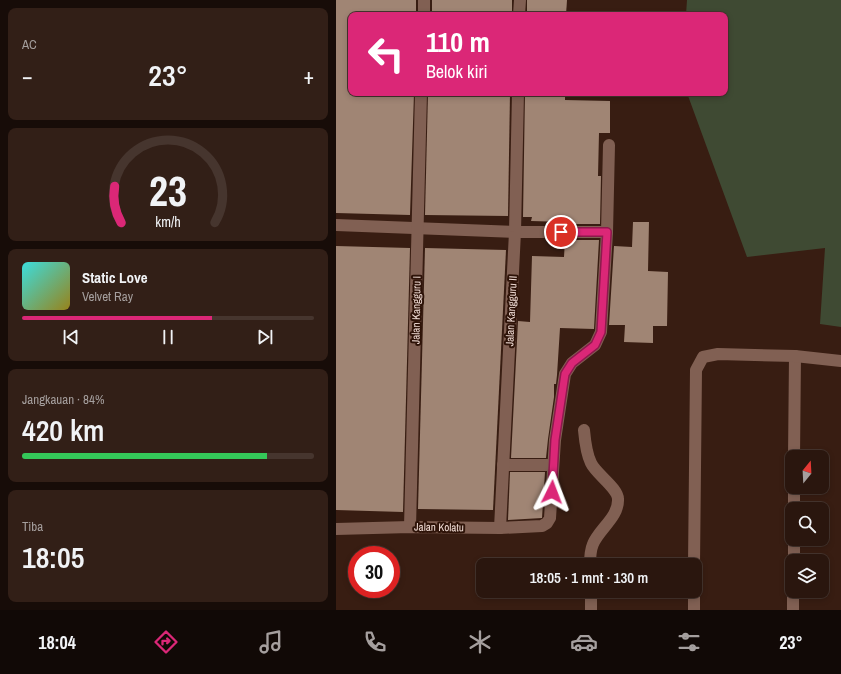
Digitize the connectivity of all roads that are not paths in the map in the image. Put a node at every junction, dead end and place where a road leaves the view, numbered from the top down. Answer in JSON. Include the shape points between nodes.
{"nodes":[{"id":1,"x":424,"y":0,"type":"edge"},
{"id":2,"x":520,"y":0,"type":"edge"},
{"id":3,"x":424,"y":12,"type":"edge"},
{"id":4,"x":519,"y":12,"type":"edge"},
{"id":5,"x":421,"y":96,"type":"edge"},
{"id":6,"x":518,"y":96,"type":"edge"},
{"id":7,"x":609,"y":145,"type":"dead end"},
{"id":8,"x":336,"y":225,"type":"edge"},
{"id":9,"x":418,"y":229,"type":"junction"},
{"id":10,"x":514,"y":232,"type":"junction"},
{"id":11,"x":607,"y":232,"type":"junction"},
{"id":12,"x":795,"y":356,"type":"junction"},
{"id":13,"x":841,"y":361,"type":"edge"},
{"id":14,"x":584,"y":430,"type":"dead end"},
{"id":15,"x":794,"y":450,"type":"edge"},
{"id":16,"x":503,"y":465,"type":"junction"},
{"id":17,"x":553,"y":465,"type":"junction"},
{"id":18,"x":410,"y":526,"type":"junction"},
{"id":19,"x":500,"y":528,"type":"junction"},
{"id":20,"x":336,"y":529,"type":"edge"},
{"id":21,"x":590,"y":558,"type":"edge"},
{"id":22,"x":694,"y":558,"type":"edge"},
{"id":23,"x":591,"y":598,"type":"edge"},
{"id":24,"x":694,"y":598,"type":"edge"},
{"id":25,"x":793,"y":598,"type":"edge"},
{"id":26,"x":591,"y":610,"type":"edge"},
{"id":27,"x":694,"y":610,"type":"edge"},
{"id":28,"x":793,"y":610,"type":"edge"}],
"edges":[{"from":1,"to":3,"type":"street"},
{"from":2,"to":4,"type":"street"},
{"from":5,"to":9,"type":"street","name":"Jalan Kangguru I"},
{"from":6,"to":10,"type":"street","name":"Jalan Kangguru II"},
{"from":7,"to":11,"type":"street"},
{"from":8,"to":9,"type":"street"},
{"from":9,"to":10,"type":"street"},
{"from":9,"to":18,"type":"street","name":"Jalan Kangguru I"},
{"from":10,"to":11,"type":"street"},
{"from":10,"to":16,"type":"street","name":"Jalan Kangguru II"},
{"from":11,"to":17,"type":"street","via":[[601,332],[595,345],[572,363],[565,374]]},
{"from":12,"to":13,"type":"street"},
{"from":12,"to":15,"type":"street"},
{"from":12,"to":22,"type":"street","via":[[718,354],[703,357],[696,370]]},
{"from":14,"to":21,"type":"street","via":[[590,462],[616,492],[618,498],[607,525],[593,544]]},
{"from":16,"to":17,"type":"street"},
{"from":16,"to":19,"type":"street","name":"Jalan Kangguru II"},
{"from":17,"to":19,"type":"street","name":"Jalan Kolatu","via":[[550,518],[547,523],[542,526]]},
{"from":18,"to":19,"type":"street","name":"Jalan Kolatu"},
{"from":18,"to":20,"type":"street","name":"Jalan Kolatu"},
{"from":23,"to":26,"type":"street"},
{"from":24,"to":27,"type":"street"},
{"from":25,"to":28,"type":"street"}]}
